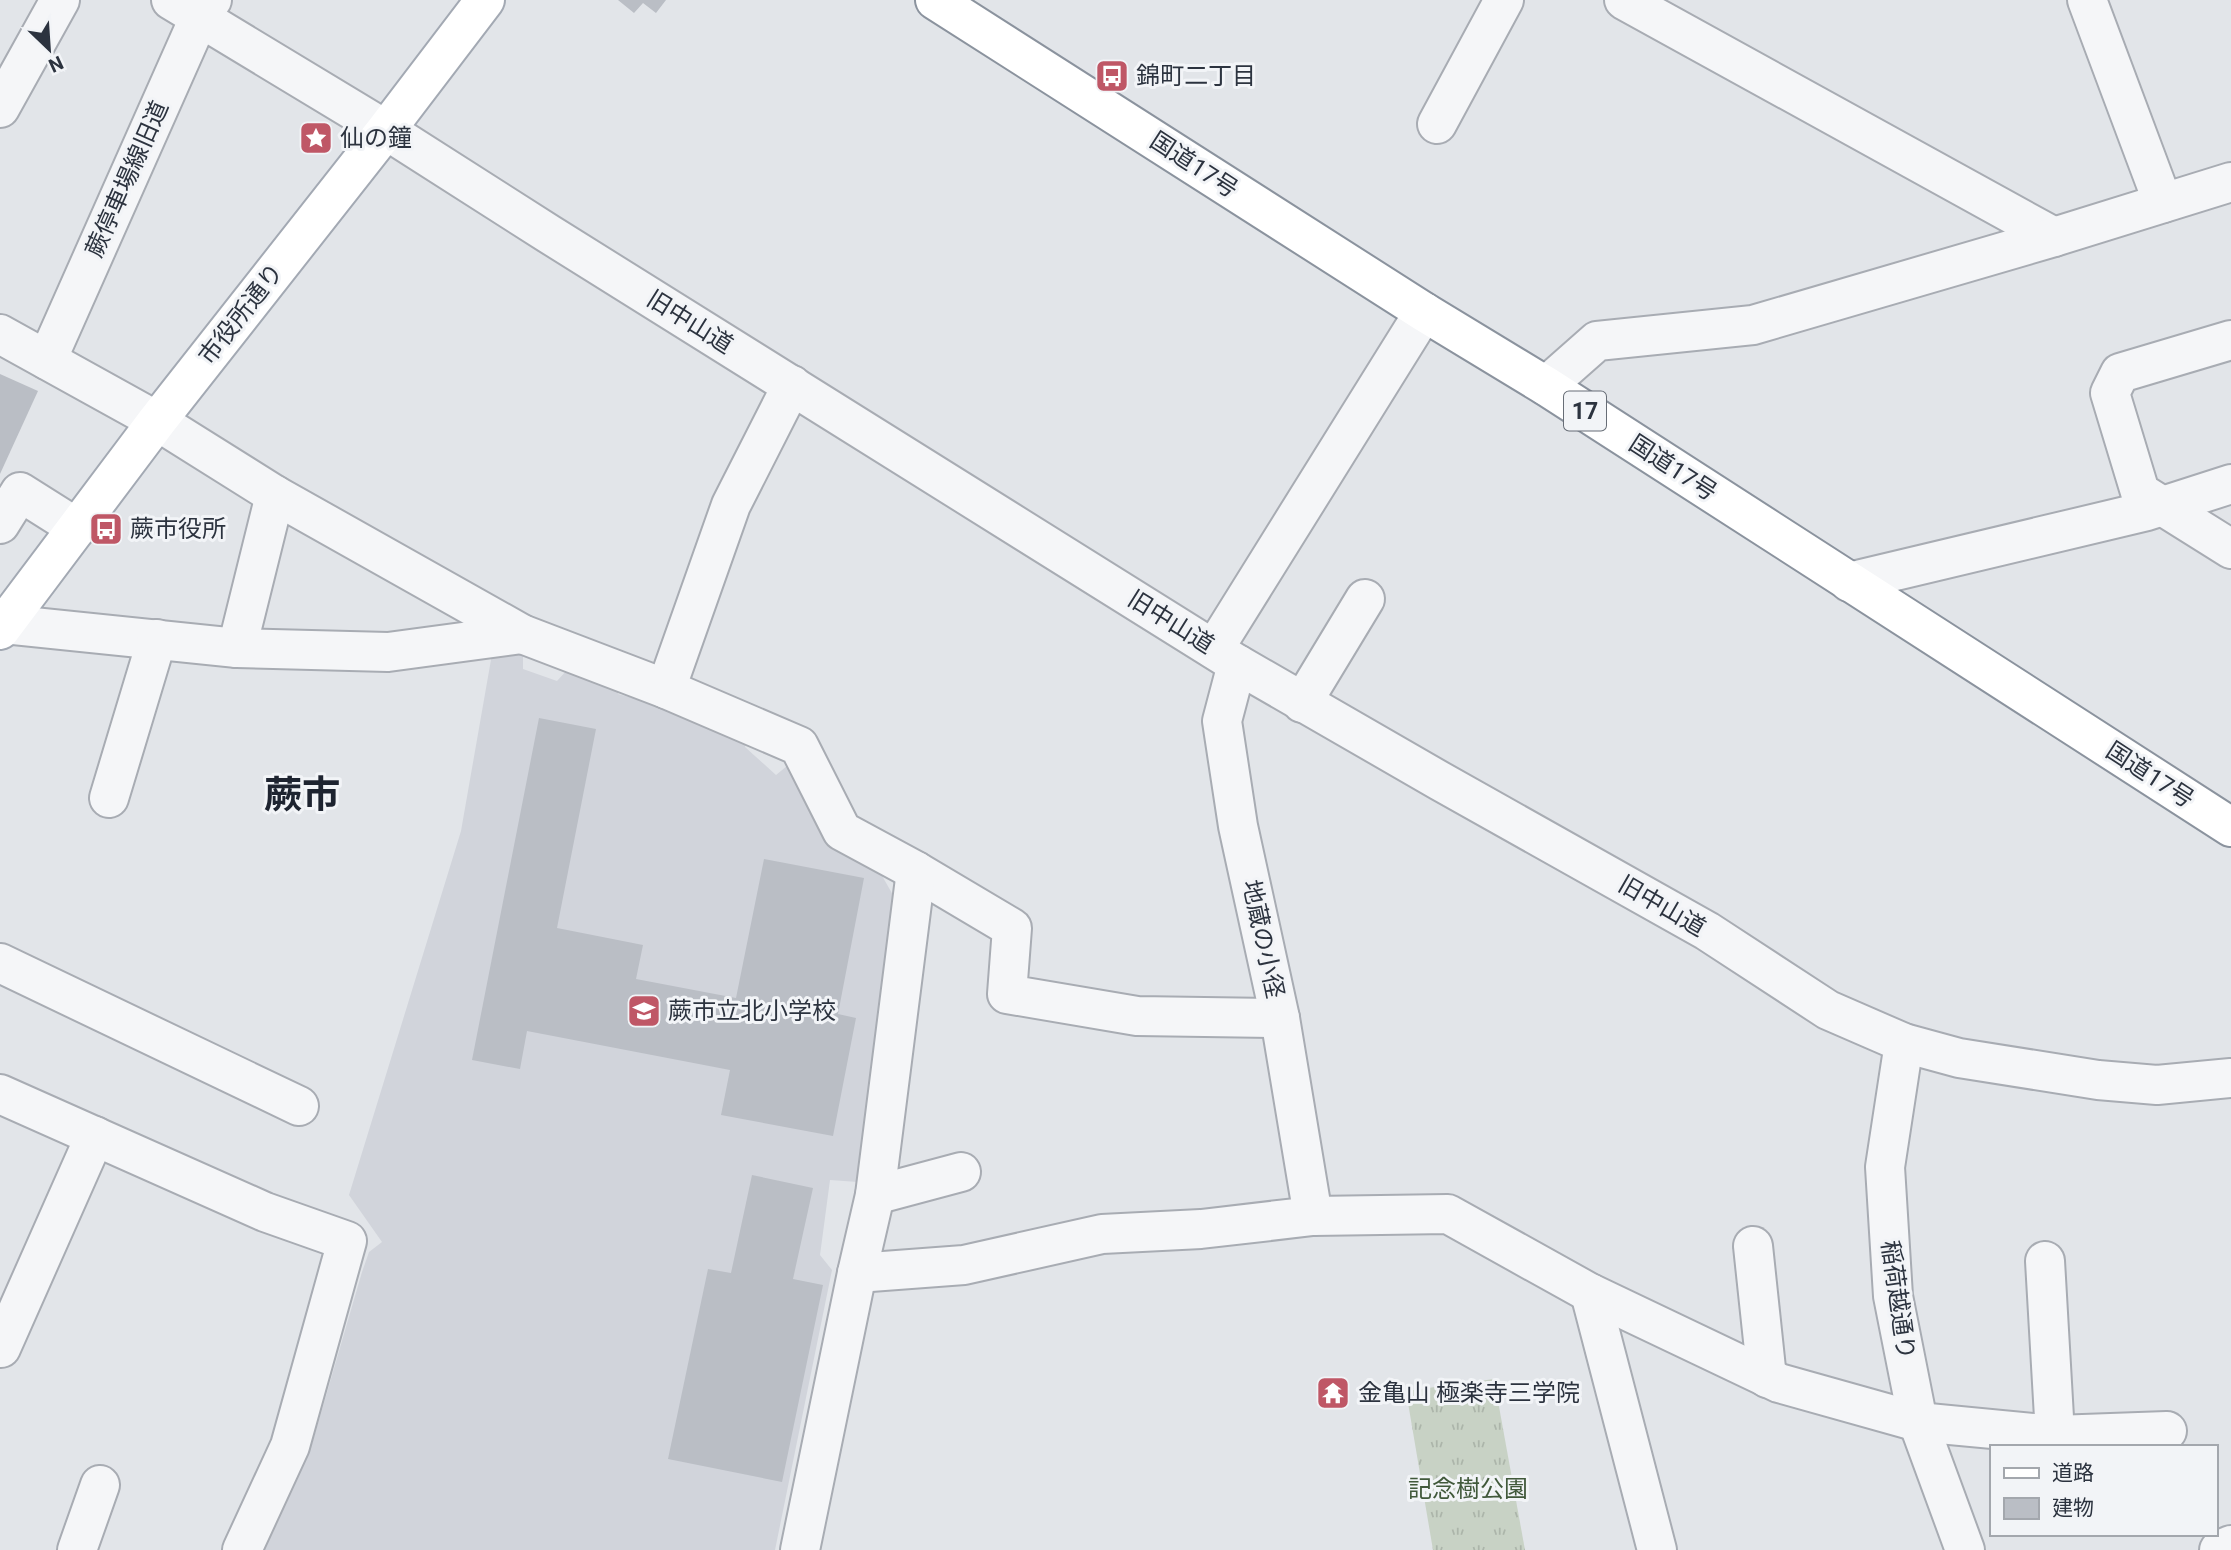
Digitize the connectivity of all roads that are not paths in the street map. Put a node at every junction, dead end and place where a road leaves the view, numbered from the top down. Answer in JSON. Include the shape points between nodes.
{"nodes":[{"id":1,"x":60,"y":0,"type":"edge"},
{"id":2,"x":485,"y":0,"type":"edge"},
{"id":3,"x":935,"y":0,"type":"edge"},
{"id":4,"x":1504,"y":0,"type":"edge"},
{"id":5,"x":1624,"y":0,"type":"edge"},
{"id":6,"x":2087,"y":0,"type":"edge"},
{"id":7,"x":194,"y":6,"type":"edge"},
{"id":8,"x":0,"y":108,"type":"edge"},
{"id":9,"x":1437,"y":124,"type":"dead end"},
{"id":10,"x":386,"y":130,"type":"junction"},
{"id":11,"x":2231,"y":182,"type":"edge"},
{"id":12,"x":2163,"y":203,"type":"junction"},
{"id":13,"x":2054,"y":237,"type":"junction"},
{"id":14,"x":1424,"y":312,"type":"junction"},
{"id":15,"x":0,"y":334,"type":"edge"},
{"id":16,"x":2231,"y":340,"type":"edge"},
{"id":17,"x":47,"y":360,"type":"junction"},
{"id":18,"x":792,"y":385,"type":"junction"},
{"id":19,"x":1546,"y":386,"type":"junction"},
{"id":20,"x":157,"y":421,"type":"junction"},
{"id":21,"x":2231,"y":484,"type":"edge"},
{"id":22,"x":275,"y":495,"type":"junction"},
{"id":23,"x":2164,"y":506,"type":"junction"},
{"id":24,"x":0,"y":524,"type":"edge"},
{"id":25,"x":77,"y":528,"type":"junction"},
{"id":26,"x":2231,"y":549,"type":"edge"},
{"id":27,"x":1849,"y":582,"type":"junction"},
{"id":28,"x":1365,"y":599,"type":"dead end"},
{"id":29,"x":2,"y":627,"type":"edge"},
{"id":30,"x":522,"y":634,"type":"junction"},
{"id":31,"x":157,"y":639,"type":"junction"},
{"id":32,"x":237,"y":648,"type":"junction"},
{"id":33,"x":1226,"y":657,"type":"junction"},
{"id":34,"x":666,"y":689,"type":"junction"},
{"id":35,"x":1302,"y":703,"type":"junction"},
{"id":36,"x":109,"y":798,"type":"dead end"},
{"id":37,"x":2231,"y":827,"type":"edge"},
{"id":38,"x":916,"y":871,"type":"junction"},
{"id":39,"x":0,"y":963,"type":"edge"},
{"id":40,"x":1280,"y":1017,"type":"junction"},
{"id":41,"x":1904,"y":1043,"type":"junction"},
{"id":42,"x":2231,"y":1078,"type":"edge"},
{"id":43,"x":0,"y":1094,"type":"edge"},
{"id":44,"x":299,"y":1106,"type":"dead end"},
{"id":45,"x":95,"y":1136,"type":"junction"},
{"id":46,"x":961,"y":1172,"type":"dead end"},
{"id":47,"x":875,"y":1195,"type":"junction"},
{"id":48,"x":1313,"y":1216,"type":"junction"},
{"id":49,"x":1752,"y":1246,"type":"dead end"},
{"id":50,"x":2045,"y":1261,"type":"dead end"},
{"id":51,"x":857,"y":1273,"type":"junction"},
{"id":52,"x":1590,"y":1293,"type":"junction"},
{"id":53,"x":1,"y":1348,"type":"edge"},
{"id":54,"x":1768,"y":1378,"type":"junction"},
{"id":55,"x":1918,"y":1422,"type":"junction"},
{"id":56,"x":2167,"y":1431,"type":"dead end"},
{"id":57,"x":2055,"y":1435,"type":"junction"},
{"id":58,"x":100,"y":1485,"type":"dead end"},
{"id":59,"x":2231,"y":1545,"type":"edge"},
{"id":60,"x":77,"y":1550,"type":"edge"},
{"id":61,"x":242,"y":1550,"type":"edge"},
{"id":62,"x":800,"y":1550,"type":"edge"},
{"id":63,"x":1657,"y":1550,"type":"edge"},
{"id":64,"x":1965,"y":1550,"type":"edge"},
{"id":65,"x":2219,"y":1550,"type":"edge"}],
"edges":[{"from":1,"to":8,"type":"street"},
{"from":2,"to":10,"type":"main road","name":"市役所通り"},
{"from":3,"to":14,"type":"main road","name":"国道17号","number":"17"},
{"from":4,"to":9,"type":"street"},
{"from":5,"to":13,"type":"street"},
{"from":6,"to":12,"type":"street"},
{"from":7,"to":10,"type":"street","name":"旧中山道"},
{"from":7,"to":17,"type":"street","name":"蕨停車場線旧道"},
{"from":10,"to":18,"type":"street","name":"旧中山道"},
{"from":10,"to":20,"type":"main road","name":"市役所通り"},
{"from":11,"to":12,"type":"street"},
{"from":12,"to":13,"type":"street"},
{"from":13,"to":19,"type":"street","via":[[1753,325],[1598,341]]},
{"from":14,"to":19,"type":"main road","name":"国道17号","number":"17"},
{"from":14,"to":33,"type":"street","name":"地蔵の小径"},
{"from":15,"to":17,"type":"street"},
{"from":16,"to":23,"type":"street","via":[[2120,373],[2109,393],[2140,492]]},
{"from":17,"to":20,"type":"street"},
{"from":18,"to":33,"type":"street","name":"旧中山道"},
{"from":18,"to":34,"type":"street","via":[[730,505]]},
{"from":19,"to":27,"type":"main road","name":"国道17号","number":"17"},
{"from":20,"to":22,"type":"street"},
{"from":20,"to":25,"type":"main road","name":"市役所通り"},
{"from":21,"to":23,"type":"street"},
{"from":22,"to":30,"type":"street"},
{"from":22,"to":32,"type":"street"},
{"from":23,"to":26,"type":"street"},
{"from":23,"to":27,"type":"street"},
{"from":24,"to":25,"type":"street","via":[[20,492]]},
{"from":25,"to":29,"type":"main road","name":"市役所通り"},
{"from":27,"to":37,"type":"main road","name":"国道17号","number":"17"},
{"from":28,"to":35,"type":"street"},
{"from":29,"to":31,"type":"street"},
{"from":30,"to":32,"type":"street","via":[[388,652]]},
{"from":30,"to":34,"type":"street"},
{"from":31,"to":32,"type":"street"},
{"from":31,"to":36,"type":"street"},
{"from":33,"to":35,"type":"street","name":"旧中山道"},
{"from":33,"to":40,"type":"street","name":"地蔵の小径","via":[[1222,721],[1238,826]]},
{"from":34,"to":38,"type":"street","via":[[799,746],[842,831]]},
{"from":35,"to":41,"type":"street","name":"旧中山道","via":[[1707,931],[1828,1010]]},
{"from":38,"to":40,"type":"street","via":[[1013,928],[1007,994],[1137,1016]]},
{"from":38,"to":47,"type":"street"},
{"from":39,"to":44,"type":"street"},
{"from":40,"to":48,"type":"street","name":"地蔵の小径"},
{"from":41,"to":42,"type":"street","name":"旧中山道","via":[[1959,1058],[2098,1080],[2157,1085]]},
{"from":41,"to":55,"type":"street","name":"稲荷越通り","via":[[1885,1167],[1893,1296]]},
{"from":43,"to":45,"type":"street"},
{"from":45,"to":53,"type":"street"},
{"from":45,"to":61,"type":"street","via":[[265,1212],[346,1241],[290,1446]]},
{"from":46,"to":47,"type":"street"},
{"from":47,"to":51,"type":"street"},
{"from":48,"to":51,"type":"street","via":[[1102,1234],[964,1265]]},
{"from":48,"to":52,"type":"street","via":[[1448,1214]]},
{"from":49,"to":54,"type":"street"},
{"from":50,"to":57,"type":"street"},
{"from":51,"to":62,"type":"street"},
{"from":52,"to":54,"type":"street"},
{"from":52,"to":63,"type":"street"},
{"from":54,"to":55,"type":"street"},
{"from":55,"to":57,"type":"street"},
{"from":55,"to":64,"type":"street","name":"稲荷越通り"},
{"from":56,"to":57,"type":"street"},
{"from":58,"to":60,"type":"street"},
{"from":59,"to":65,"type":"street"}]}
